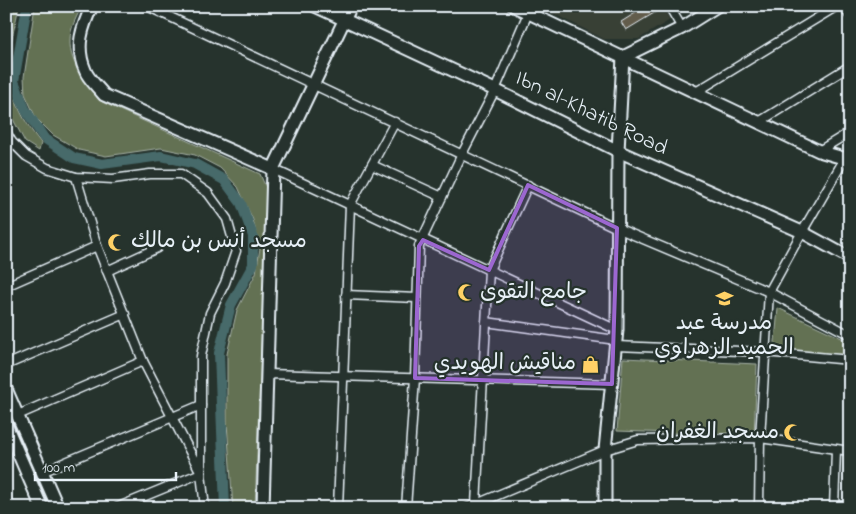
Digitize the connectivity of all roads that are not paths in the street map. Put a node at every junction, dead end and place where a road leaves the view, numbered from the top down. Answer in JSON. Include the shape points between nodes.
{"nodes":[{"id":1,"x":92,"y":6,"type":"edge"},
{"id":2,"x":147,"y":6,"type":"edge"},
{"id":3,"x":315,"y":6,"type":"edge"},
{"id":4,"x":351,"y":6,"type":"edge"},
{"id":5,"x":514,"y":6,"type":"edge"},
{"id":6,"x":669,"y":6,"type":"edge"},
{"id":7,"x":717,"y":6,"type":"edge"},
{"id":8,"x":837,"y":6,"type":"edge"},
{"id":9,"x":844,"y":6,"type":"edge"},
{"id":10,"x":528,"y":12,"type":"junction"},
{"id":11,"x":850,"y":16,"type":"edge"},
{"id":12,"x":344,"y":19,"type":"junction"},
{"id":13,"x":682,"y":28,"type":"junction"},
{"id":14,"x":623,"y":57,"type":"junction"},
{"id":15,"x":850,"y":66,"type":"edge"},
{"id":16,"x":315,"y":84,"type":"junction"},
{"id":17,"x":495,"y":90,"type":"junction"},
{"id":18,"x":696,"y":92,"type":"junction"},
{"id":19,"x":395,"y":122,"type":"junction"},
{"id":20,"x":758,"y":122,"type":"junction"},
{"id":21,"x":6,"y":132,"type":"edge"},
{"id":22,"x":850,"y":132,"type":"edge"},
{"id":23,"x":9,"y":143,"type":"edge"},
{"id":24,"x":618,"y":151,"type":"junction"},
{"id":25,"x":818,"y":151,"type":"junction"},
{"id":26,"x":462,"y":154,"type":"junction"},
{"id":27,"x":848,"y":158,"type":"edge"},
{"id":28,"x":372,"y":164,"type":"junction"},
{"id":29,"x":273,"y":169,"type":"junction"},
{"id":30,"x":76,"y":177,"type":"junction"},
{"id":31,"x":528,"y":185,"type":"junction"},
{"id":32,"x":442,"y":198,"type":"junction"},
{"id":33,"x":350,"y":205,"type":"junction"},
{"id":34,"x":617,"y":228,"type":"junction"},
{"id":35,"x":802,"y":232,"type":"junction"},
{"id":36,"x":423,"y":240,"type":"junction"},
{"id":37,"x":97,"y":246,"type":"junction"},
{"id":38,"x":157,"y":248,"type":"dead end"},
{"id":39,"x":850,"y":258,"type":"edge"},
{"id":40,"x":489,"y":270,"type":"junction"},
{"id":41,"x":107,"y":271,"type":"junction"},
{"id":42,"x":6,"y":286,"type":"edge"},
{"id":43,"x":769,"y":292,"type":"junction"},
{"id":44,"x":346,"y":294,"type":"junction"},
{"id":45,"x":417,"y":298,"type":"junction"},
{"id":46,"x":125,"y":314,"type":"junction"},
{"id":47,"x":486,"y":322,"type":"junction"},
{"id":48,"x":850,"y":335,"type":"edge"},
{"id":49,"x":616,"y":339,"type":"junction"},
{"id":50,"x":765,"y":352,"type":"junction"},
{"id":51,"x":850,"y":360,"type":"edge"},
{"id":52,"x":143,"y":361,"type":"junction"},
{"id":53,"x":6,"y":364,"type":"edge"},
{"id":54,"x":267,"y":374,"type":"junction"},
{"id":55,"x":343,"y":376,"type":"junction"},
{"id":56,"x":415,"y":378,"type":"junction"},
{"id":57,"x":484,"y":381,"type":"junction"},
{"id":58,"x":612,"y":384,"type":"junction"},
{"id":59,"x":6,"y":389,"type":"edge"},
{"id":60,"x":201,"y":405,"type":"junction"},
{"id":61,"x":18,"y":415,"type":"junction"},
{"id":62,"x":172,"y":417,"type":"junction"},
{"id":63,"x":6,"y":426,"type":"edge"},
{"id":64,"x":760,"y":438,"type":"junction"},
{"id":65,"x":605,"y":450,"type":"junction"},
{"id":66,"x":836,"y":450,"type":"junction"},
{"id":67,"x":850,"y":451,"type":"edge"},
{"id":68,"x":42,"y":472,"type":"junction"},
{"id":69,"x":201,"y":473,"type":"junction"},
{"id":70,"x":476,"y":504,"type":"junction"},
{"id":71,"x":42,"y":508,"type":"edge"},
{"id":72,"x":58,"y":508,"type":"edge"},
{"id":73,"x":116,"y":508,"type":"edge"},
{"id":74,"x":205,"y":508,"type":"edge"},
{"id":75,"x":263,"y":508,"type":"edge"},
{"id":76,"x":338,"y":508,"type":"edge"},
{"id":77,"x":406,"y":508,"type":"edge"},
{"id":78,"x":467,"y":508,"type":"edge"},
{"id":79,"x":605,"y":508,"type":"edge"},
{"id":80,"x":755,"y":508,"type":"edge"},
{"id":81,"x":760,"y":508,"type":"edge"},
{"id":82,"x":834,"y":508,"type":"edge"}],
"edges":[{"from":1,"to":29,"type":"main road","via":[[82,28],[80,48],[85,70],[104,95]]},
{"from":2,"to":16,"type":"street"},
{"from":3,"to":12,"type":"main road","name":"Ibn al-Khatib Road"},
{"from":4,"to":12,"type":"main road"},
{"from":5,"to":10,"type":"main road"},
{"from":6,"to":13,"type":"street"},
{"from":7,"to":13,"type":"main road"},
{"from":8,"to":18,"type":"street"},
{"from":9,"to":11,"type":"street"},
{"from":10,"to":14,"type":"main road"},
{"from":10,"to":17,"type":"street"},
{"from":12,"to":16,"type":"main road"},
{"from":12,"to":17,"type":"main road","name":"Ibn al-Khatib Road"},
{"from":13,"to":14,"type":"main road"},
{"from":14,"to":18,"type":"main road"},
{"from":14,"to":24,"type":"main road"},
{"from":15,"to":20,"type":"street"},
{"from":16,"to":19,"type":"street"},
{"from":16,"to":29,"type":"main road"},
{"from":17,"to":24,"type":"main road","name":"Ibn al-Khatib Road"},
{"from":17,"to":26,"type":"street"},
{"from":18,"to":20,"type":"main road"},
{"from":19,"to":26,"type":"street"},
{"from":19,"to":28,"type":"street"},
{"from":20,"to":25,"type":"main road"},
{"from":21,"to":23,"type":"street"},
{"from":22,"to":25,"type":"street"},
{"from":23,"to":30,"type":"street","via":[[47,168]]},
{"from":24,"to":34,"type":"main road"},
{"from":24,"to":35,"type":"main road","name":"Ibn al-Khatib Road"},
{"from":25,"to":27,"type":"main road"},
{"from":26,"to":31,"type":"street"},
{"from":26,"to":32,"type":"street"},
{"from":27,"to":35,"type":"street"},
{"from":28,"to":32,"type":"street"},
{"from":28,"to":33,"type":"street"},
{"from":29,"to":33,"type":"street"},
{"from":29,"to":54,"type":"main road"},
{"from":30,"to":37,"type":"street"},
{"from":30,"to":60,"type":"street","via":[[113,179],[182,174],[208,192],[227,219],[236,251],[210,313],[201,356]]},
{"from":31,"to":34,"type":"street"},
{"from":31,"to":40,"type":"street"},
{"from":32,"to":36,"type":"street"},
{"from":33,"to":36,"type":"street"},
{"from":33,"to":44,"type":"street"},
{"from":34,"to":43,"type":"street"},
{"from":34,"to":49,"type":"main road"},
{"from":35,"to":39,"type":"main road","name":"Ibn al-Khatib Road"},
{"from":35,"to":43,"type":"street"},
{"from":36,"to":40,"type":"street"},
{"from":36,"to":45,"type":"street","via":[[419,246]]},
{"from":37,"to":41,"type":"street"},
{"from":37,"to":42,"type":"street"},
{"from":38,"to":41,"type":"street"},
{"from":40,"to":47,"type":"street"},
{"from":40,"to":49,"type":"street"},
{"from":41,"to":46,"type":"street"},
{"from":43,"to":48,"type":"street"},
{"from":43,"to":50,"type":"street"},
{"from":44,"to":45,"type":"street"},
{"from":44,"to":55,"type":"street"},
{"from":45,"to":56,"type":"street"},
{"from":46,"to":52,"type":"street"},
{"from":46,"to":53,"type":"street"},
{"from":47,"to":49,"type":"street"},
{"from":47,"to":57,"type":"street"},
{"from":49,"to":50,"type":"street"},
{"from":49,"to":58,"type":"main road"},
{"from":50,"to":51,"type":"street"},
{"from":50,"to":64,"type":"street"},
{"from":52,"to":61,"type":"street"},
{"from":52,"to":62,"type":"street"},
{"from":54,"to":55,"type":"street"},
{"from":54,"to":75,"type":"main road"},
{"from":55,"to":56,"type":"street"},
{"from":55,"to":76,"type":"street"},
{"from":56,"to":57,"type":"street"},
{"from":56,"to":77,"type":"street"},
{"from":57,"to":58,"type":"street"},
{"from":57,"to":70,"type":"street"},
{"from":58,"to":65,"type":"main road"},
{"from":59,"to":61,"type":"main road"},
{"from":60,"to":62,"type":"street"},
{"from":60,"to":69,"type":"street"},
{"from":61,"to":68,"type":"main road"},
{"from":62,"to":68,"type":"street"},
{"from":62,"to":69,"type":"street"},
{"from":63,"to":71,"type":"main road"},
{"from":64,"to":65,"type":"street","via":[[638,440]]},
{"from":64,"to":66,"type":"street"},
{"from":64,"to":81,"type":"street"},
{"from":65,"to":70,"type":"street"},
{"from":65,"to":79,"type":"main road"},
{"from":66,"to":67,"type":"street"},
{"from":66,"to":82,"type":"street"},
{"from":68,"to":72,"type":"main road"},
{"from":69,"to":73,"type":"street"},
{"from":69,"to":74,"type":"street"},
{"from":70,"to":78,"type":"street"},
{"from":80,"to":81,"type":"street"}]}
